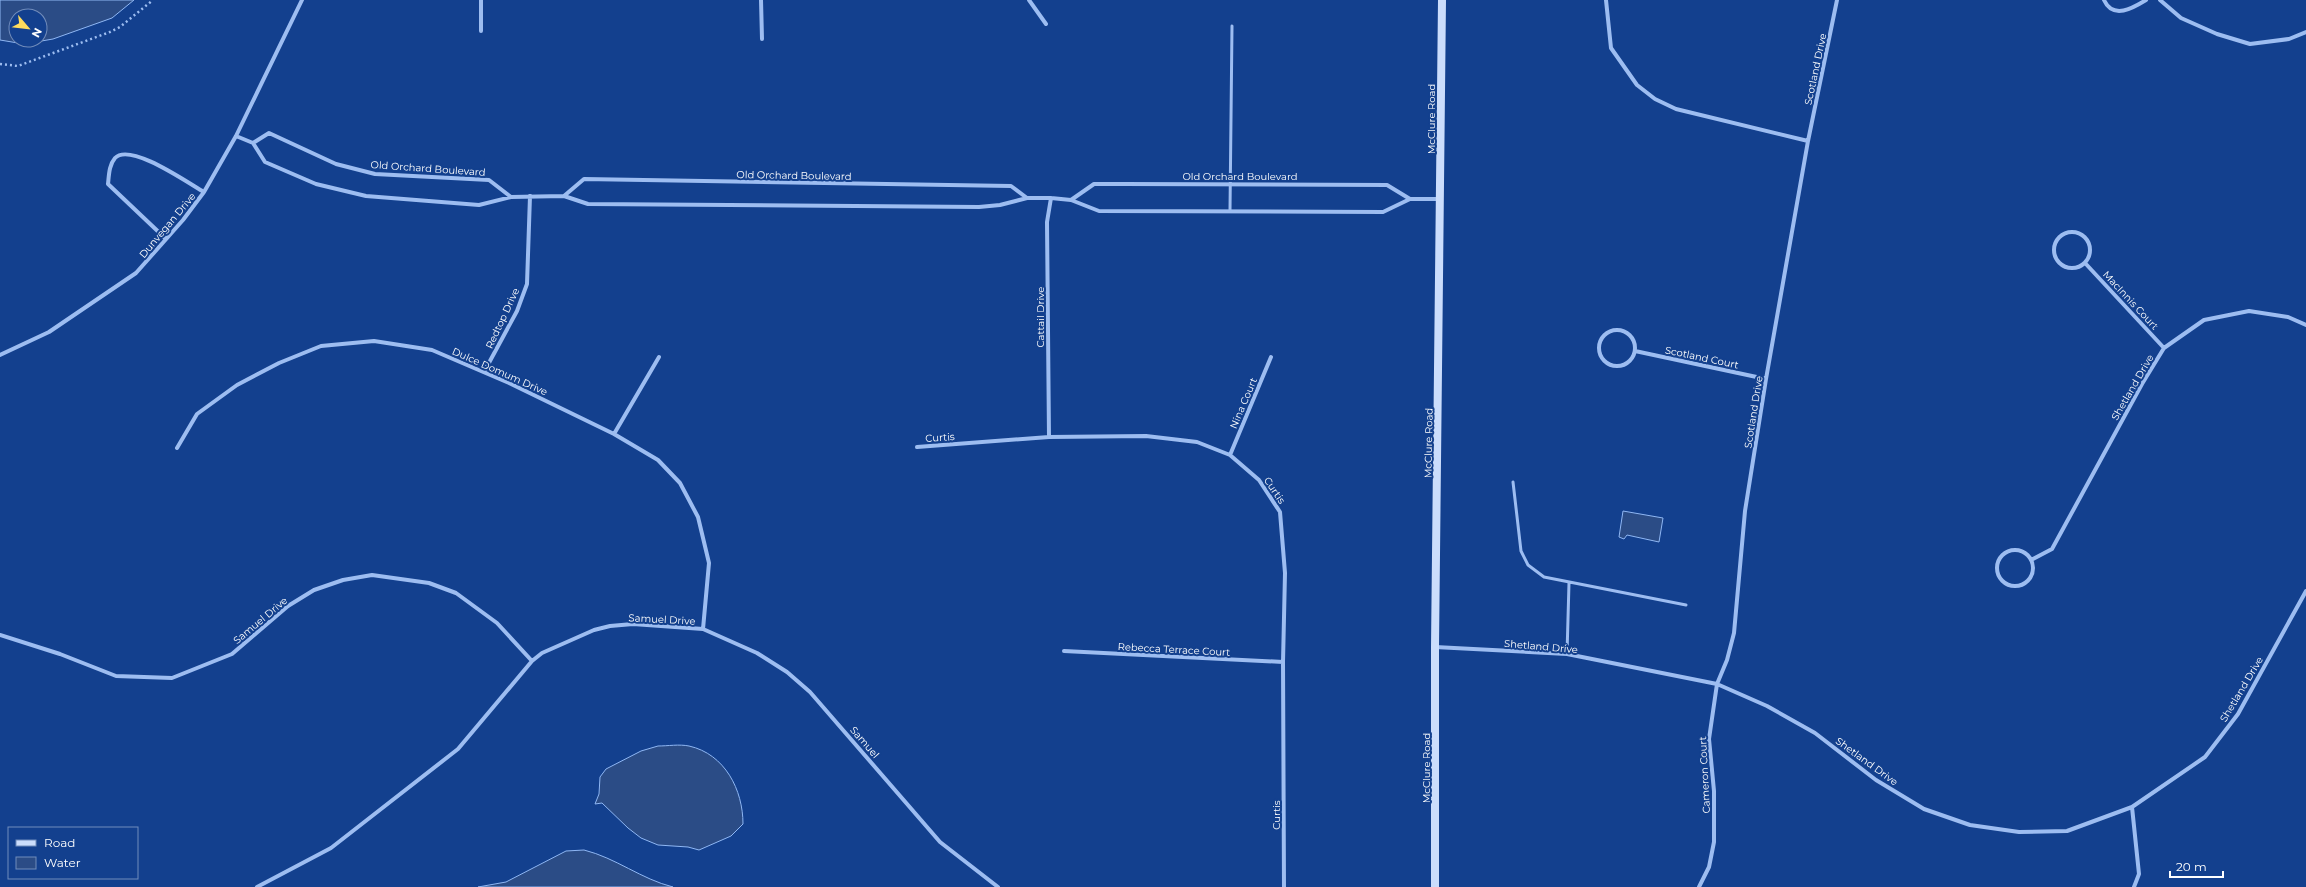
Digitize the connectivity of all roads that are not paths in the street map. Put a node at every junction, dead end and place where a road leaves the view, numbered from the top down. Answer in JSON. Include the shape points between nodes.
{"nodes":[{"id":1,"x":302,"y":0,"type":"edge"},
{"id":2,"x":481,"y":0,"type":"edge"},
{"id":3,"x":761,"y":0,"type":"edge"},
{"id":4,"x":1029,"y":0,"type":"edge"},
{"id":5,"x":1442,"y":0,"type":"edge"},
{"id":6,"x":1606,"y":0,"type":"edge"},
{"id":7,"x":1837,"y":0,"type":"edge"},
{"id":8,"x":2104,"y":0,"type":"edge"},
{"id":9,"x":2146,"y":0,"type":"edge"},
{"id":10,"x":2160,"y":0,"type":"edge"},
{"id":11,"x":1046,"y":24,"type":"dead end"},
{"id":12,"x":1232,"y":26,"type":"dead end"},
{"id":13,"x":481,"y":31,"type":"dead end"},
{"id":14,"x":2306,"y":32,"type":"edge"},
{"id":15,"x":762,"y":39,"type":"dead end"},
{"id":16,"x":236,"y":136,"type":"junction"},
{"id":17,"x":1808,"y":141,"type":"junction"},
{"id":18,"x":253,"y":143,"type":"junction"},
{"id":19,"x":1231,"y":184,"type":"junction"},
{"id":20,"x":204,"y":192,"type":"junction"},
{"id":21,"x":530,"y":196,"type":"junction"},
{"id":22,"x":564,"y":196,"type":"junction"},
{"id":23,"x":511,"y":198,"type":"junction"},
{"id":24,"x":1027,"y":198,"type":"junction"},
{"id":25,"x":1051,"y":198,"type":"junction"},
{"id":26,"x":1410,"y":199,"type":"junction"},
{"id":27,"x":1441,"y":199,"type":"junction"},
{"id":28,"x":1071,"y":200,"type":"junction"},
{"id":29,"x":1230,"y":210,"type":"junction"},
{"id":30,"x":166,"y":239,"type":"junction"},
{"id":31,"x":2085,"y":263,"type":"junction"},
{"id":32,"x":2306,"y":325,"type":"edge"},
{"id":33,"x":2164,"y":348,"type":"junction"},
{"id":34,"x":1635,"y":351,"type":"junction"},
{"id":35,"x":0,"y":355,"type":"edge"},
{"id":36,"x":659,"y":357,"type":"dead end"},
{"id":37,"x":1271,"y":357,"type":"dead end"},
{"id":38,"x":484,"y":372,"type":"junction"},
{"id":39,"x":1766,"y":379,"type":"junction"},
{"id":40,"x":614,"y":434,"type":"junction"},
{"id":41,"x":1049,"y":437,"type":"junction"},
{"id":42,"x":917,"y":447,"type":"dead end"},
{"id":43,"x":177,"y":448,"type":"dead end"},
{"id":44,"x":1230,"y":455,"type":"junction"},
{"id":45,"x":1513,"y":482,"type":"dead end"},
{"id":46,"x":2032,"y":560,"type":"junction"},
{"id":47,"x":1568,"y":583,"type":"junction"},
{"id":48,"x":2306,"y":591,"type":"edge"},
{"id":49,"x":1686,"y":605,"type":"dead end"},
{"id":50,"x":703,"y":629,"type":"junction"},
{"id":51,"x":0,"y":635,"type":"edge"},
{"id":52,"x":1435,"y":647,"type":"junction"},
{"id":53,"x":1064,"y":652,"type":"dead end"},
{"id":54,"x":1567,"y":654,"type":"junction"},
{"id":55,"x":532,"y":661,"type":"junction"},
{"id":56,"x":1283,"y":662,"type":"junction"},
{"id":57,"x":1717,"y":684,"type":"junction"},
{"id":58,"x":2132,"y":807,"type":"junction"},
{"id":59,"x":257,"y":887,"type":"edge"},
{"id":60,"x":998,"y":887,"type":"edge"},
{"id":61,"x":1284,"y":887,"type":"edge"},
{"id":62,"x":1435,"y":887,"type":"edge"},
{"id":63,"x":1699,"y":887,"type":"edge"},
{"id":64,"x":2134,"y":887,"type":"edge"}],
"edges":[{"from":1,"to":16,"type":"street","name":"Dunvegan Drive"},
{"from":2,"to":13,"type":"street"},
{"from":3,"to":15,"type":"street"},
{"from":4,"to":11,"type":"street"},
{"from":5,"to":27,"type":"street","name":"McClure Road"},
{"from":6,"to":17,"type":"street","via":[[1611,48],[1637,85],[1656,99],[1676,109]]},
{"from":7,"to":17,"type":"street","name":"Scotland Drive"},
{"from":8,"to":9,"type":"street","via":[[2114,10],[2122,12]]},
{"from":10,"to":14,"type":"street","via":[[2181,18],[2217,34],[2250,44],[2290,39]]},
{"from":12,"to":19,"type":"lane"},
{"from":16,"to":18,"type":"street"},
{"from":16,"to":20,"type":"street","name":"Dunvegan Drive"},
{"from":17,"to":39,"type":"street","name":"Scotland Drive"},
{"from":18,"to":23,"type":"street","name":"Old Orchard Boulevard","via":[[269,133],[336,164],[375,174],[489,180]]},
{"from":18,"to":23,"type":"street","via":[[265,162],[316,184],[366,196],[479,205]]},
{"from":19,"to":26,"type":"street","name":"Old Orchard Boulevard","via":[[1387,185]]},
{"from":19,"to":28,"type":"street","name":"Old Orchard Boulevard","via":[[1094,184]]},
{"from":19,"to":29,"type":"lane"},
{"from":20,"to":30,"type":"street","name":"Dunvegan Drive"},
{"from":20,"to":30,"type":"street","via":[[141,156],[124,153],[116,157],[110,165],[108,184]]},
{"from":21,"to":22,"type":"street"},
{"from":21,"to":23,"type":"street"},
{"from":21,"to":38,"type":"street","name":"Redtop Drive","via":[[527,284],[517,311]]},
{"from":22,"to":24,"type":"street","via":[[588,204],[979,207]]},
{"from":22,"to":24,"type":"street","name":"Old Orchard Boulevard","via":[[584,179],[1011,186]]},
{"from":24,"to":25,"type":"street"},
{"from":25,"to":28,"type":"street"},
{"from":25,"to":41,"type":"street","name":"Cattail Drive","via":[[1047,222]]},
{"from":26,"to":27,"type":"street"},
{"from":26,"to":29,"type":"street","via":[[1383,212]]},
{"from":27,"to":52,"type":"street","name":"McClure Road"},
{"from":28,"to":29,"type":"street","via":[[1099,211]]},
{"from":30,"to":35,"type":"street","name":"Dunvegan Drive","via":[[136,273],[49,332]]},
{"from":31,"to":31,"type":"street","via":[[2090,252],[2087,240],[2078,232],[2060,235],[2054,245],[2054,257],[2058,262],[2068,268]]},
{"from":31,"to":33,"type":"street","name":"MacInnis Court"},
{"from":32,"to":33,"type":"street","name":"Shetland Drive","via":[[2288,317],[2249,311],[2204,320]]},
{"from":33,"to":46,"type":"street","name":"Shetland Drive","via":[[2052,549]]},
{"from":34,"to":34,"type":"street","via":[[1633,338],[1624,331],[1612,330],[1606,333],[1600,343],[1600,355],[1608,364],[1614,366],[1626,365],[1631,361]]},
{"from":34,"to":39,"type":"street","name":"Scotland Court"},
{"from":36,"to":40,"type":"street"},
{"from":37,"to":44,"type":"street","name":"Nina Court"},
{"from":38,"to":40,"type":"street","name":"Dulce Domum Drive"},
{"from":38,"to":43,"type":"street","name":"Dulce Domum Drive","via":[[432,350],[374,341],[321,346],[279,363],[237,385],[197,414]]},
{"from":39,"to":57,"type":"street","name":"Scotland Drive","via":[[1745,511],[1734,633]]},
{"from":40,"to":50,"type":"street","name":"Dulce Domum Drive","via":[[658,460],[680,483],[698,517],[709,563]]},
{"from":41,"to":42,"type":"street","name":"Curtis"},
{"from":41,"to":44,"type":"street","name":"Curtis","via":[[1146,436],[1197,442]]},
{"from":44,"to":56,"type":"street","name":"Curtis","via":[[1259,480],[1280,512],[1285,573]]},
{"from":45,"to":47,"type":"lane","via":[[1521,551],[1528,565],[1544,577]]},
{"from":46,"to":46,"type":"street","via":[[2021,550],[2010,550],[2004,553],[1997,563],[1998,575],[2006,584],[2024,584],[2032,576]]},
{"from":47,"to":49,"type":"lane"},
{"from":47,"to":54,"type":"lane"},
{"from":48,"to":58,"type":"street","name":"Shetland Drive","via":[[2238,714],[2205,757]]},
{"from":50,"to":55,"type":"street","name":"Samuel Drive","via":[[633,624],[610,626],[594,630],[542,653]]},
{"from":50,"to":60,"type":"street","name":"Samuel","via":[[757,653],[787,672],[810,692],[940,842]]},
{"from":51,"to":55,"type":"street","name":"Samuel Drive","via":[[60,654],[116,676],[172,678],[232,654],[288,606],[314,590],[343,580],[372,575],[429,583],[456,593],[497,623]]},
{"from":52,"to":54,"type":"street","name":"Shetland Drive"},
{"from":52,"to":62,"type":"street","name":"McClure Road"},
{"from":53,"to":56,"type":"street","name":"Rebecca Terrace Court"},
{"from":54,"to":57,"type":"street","name":"Shetland Drive"},
{"from":55,"to":59,"type":"street","name":"Samuel Drive","via":[[458,749],[331,848]]},
{"from":56,"to":61,"type":"street","name":"Curtis"},
{"from":57,"to":58,"type":"street","name":"Shetland Drive","via":[[1767,706],[1815,733],[1876,780],[1924,809],[1970,825],[2019,832],[2066,831]]},
{"from":57,"to":63,"type":"street","name":"Cameron Court","via":[[1709,739],[1714,791],[1714,842],[1709,867]]},
{"from":58,"to":64,"type":"street","via":[[2139,874]]}]}
